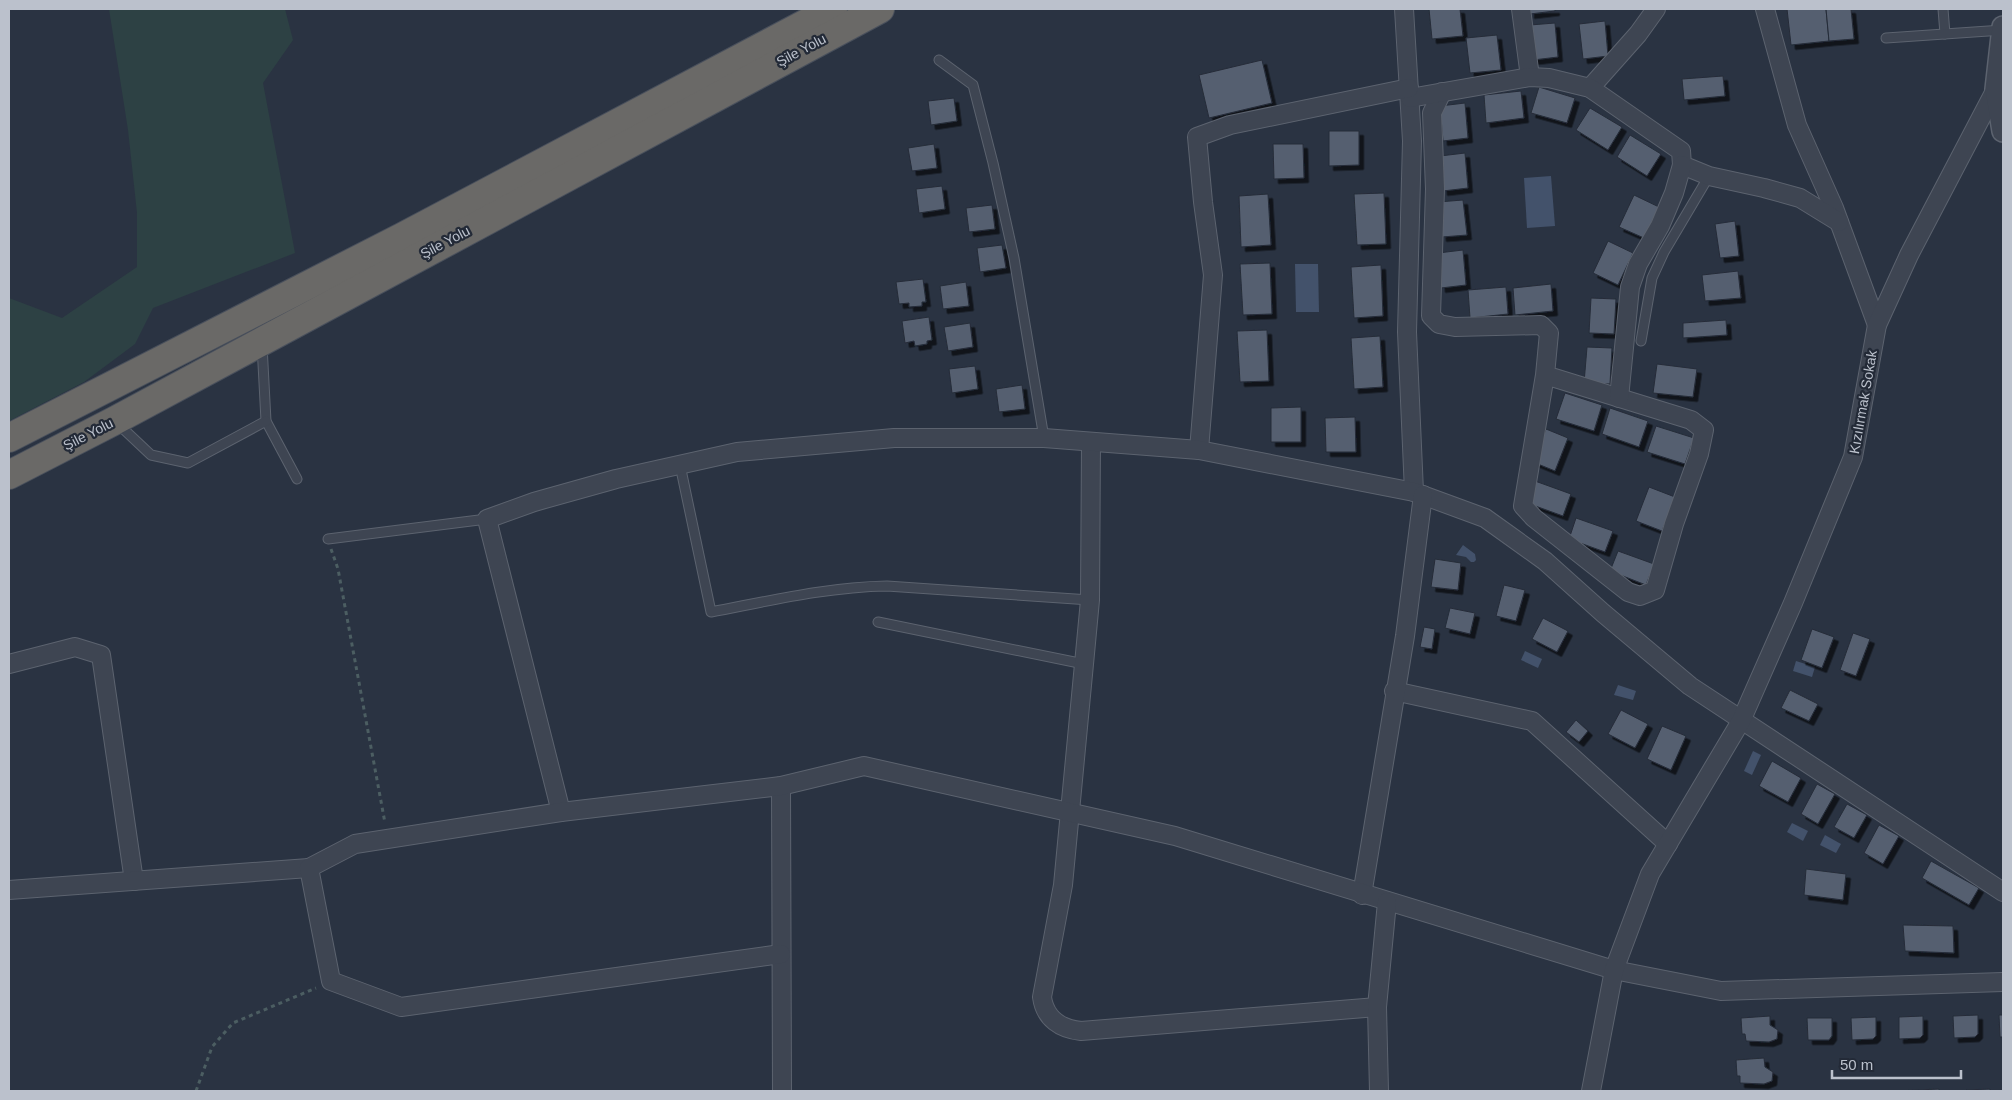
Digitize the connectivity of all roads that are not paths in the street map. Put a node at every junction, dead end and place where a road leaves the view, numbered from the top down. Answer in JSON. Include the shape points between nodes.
{"nodes":[{"id":1,"x":833,"y":9,"type":"edge"},
{"id":2,"x":880,"y":9,"type":"edge"},
{"id":3,"x":1404,"y":9,"type":"edge"},
{"id":4,"x":1521,"y":9,"type":"edge"},
{"id":5,"x":1656,"y":9,"type":"edge"},
{"id":6,"x":1765,"y":9,"type":"edge"},
{"id":7,"x":1943,"y":9,"type":"edge"},
{"id":8,"x":2003,"y":28,"type":"edge"},
{"id":9,"x":1945,"y":34,"type":"junction"},
{"id":10,"x":1886,"y":38,"type":"dead end"},
{"id":11,"x":939,"y":60,"type":"dead end"},
{"id":12,"x":1530,"y":77,"type":"junction"},
{"id":13,"x":1590,"y":88,"type":"junction"},
{"id":14,"x":1996,"y":89,"type":"junction"},
{"id":15,"x":1442,"y":92,"type":"junction"},
{"id":16,"x":1410,"y":93,"type":"junction"},
{"id":17,"x":2003,"y":131,"type":"edge"},
{"id":18,"x":1682,"y":165,"type":"junction"},
{"id":19,"x":1709,"y":176,"type":"junction"},
{"id":20,"x":1839,"y":222,"type":"junction"},
{"id":21,"x":1877,"y":325,"type":"junction"},
{"id":22,"x":262,"y":341,"type":"junction"},
{"id":23,"x":1641,"y":341,"type":"dead end"},
{"id":24,"x":1544,"y":375,"type":"junction"},
{"id":25,"x":1619,"y":398,"type":"junction"},
{"id":26,"x":114,"y":420,"type":"junction"},
{"id":27,"x":266,"y":421,"type":"junction"},
{"id":28,"x":9,"y":438,"type":"edge"},
{"id":29,"x":1044,"y":438,"type":"junction"},
{"id":30,"x":1091,"y":442,"type":"junction"},
{"id":31,"x":1199,"y":450,"type":"junction"},
{"id":32,"x":680,"y":465,"type":"junction"},
{"id":33,"x":9,"y":475,"type":"edge"},
{"id":34,"x":298,"y":479,"type":"dead end"},
{"id":35,"x":1418,"y":493,"type":"junction"},
{"id":36,"x":487,"y":518,"type":"junction"},
{"id":37,"x":328,"y":539,"type":"road end"},
{"id":38,"x":1090,"y":600,"type":"junction"},
{"id":39,"x":878,"y":622,"type":"dead end"},
{"id":40,"x":9,"y":664,"type":"edge"},
{"id":41,"x":1084,"y":664,"type":"junction"},
{"id":42,"x":1394,"y":691,"type":"junction"},
{"id":43,"x":1741,"y":721,"type":"junction"},
{"id":44,"x":781,"y":786,"type":"junction"},
{"id":45,"x":561,"y":812,"type":"junction"},
{"id":46,"x":1070,"y":812,"type":"junction"},
{"id":47,"x":1668,"y":844,"type":"junction"},
{"id":48,"x":309,"y":868,"type":"junction"},
{"id":49,"x":134,"y":881,"type":"junction"},
{"id":50,"x":9,"y":890,"type":"edge"},
{"id":51,"x":2003,"y":892,"type":"edge"},
{"id":52,"x":1362,"y":894,"type":"junction"},
{"id":53,"x":1387,"y":902,"type":"junction"},
{"id":54,"x":780,"y":954,"type":"junction"},
{"id":55,"x":1614,"y":970,"type":"junction"},
{"id":56,"x":2003,"y":982,"type":"edge"},
{"id":57,"x":1377,"y":1007,"type":"junction"},
{"id":58,"x":782,"y":1091,"type":"edge"},
{"id":59,"x":1379,"y":1091,"type":"edge"},
{"id":60,"x":1591,"y":1091,"type":"edge"}],
"edges":[{"from":1,"to":28,"type":"highway","name":"Şile Yolu","via":[[402,237]]},
{"from":2,"to":22,"type":"highway","name":"Şile Yolu"},
{"from":3,"to":16,"type":"street"},
{"from":4,"to":12,"type":"street"},
{"from":5,"to":13,"type":"street"},
{"from":6,"to":20,"type":"street","via":[[1797,125]]},
{"from":7,"to":9,"type":"lane"},
{"from":8,"to":9,"type":"lane"},
{"from":8,"to":14,"type":"street"},
{"from":9,"to":10,"type":"lane"},
{"from":11,"to":29,"type":"lane","via":[[973,85],[1014,258]]},
{"from":12,"to":13,"type":"street"},
{"from":12,"to":15,"type":"street"},
{"from":13,"to":18,"type":"street","via":[[1681,151]]},
{"from":14,"to":17,"type":"street"},
{"from":14,"to":21,"type":"street","name":"Kızılırmak Sokak","via":[[1908,255]]},
{"from":15,"to":16,"type":"street"},
{"from":15,"to":24,"type":"street","via":[[1432,112],[1435,189],[1431,316],[1439,324],[1455,327],[1541,325],[1549,333]]},
{"from":16,"to":31,"type":"street","via":[[1230,125],[1197,137],[1213,275]]},
{"from":16,"to":35,"type":"street","via":[[1412,142],[1407,332]]},
{"from":18,"to":19,"type":"street"},
{"from":18,"to":25,"type":"street","via":[[1660,226],[1638,264],[1630,287]]},
{"from":19,"to":20,"type":"street","via":[[1800,198]]},
{"from":19,"to":23,"type":"lane","via":[[1652,278]]},
{"from":20,"to":21,"type":"street"},
{"from":21,"to":43,"type":"street","name":"Kızılırmak Sokak","via":[[1853,457]]},
{"from":22,"to":26,"type":"highway","name":"Şile Yolu"},
{"from":22,"to":27,"type":"lane"},
{"from":24,"to":25,"type":"street"},
{"from":24,"to":25,"type":"street","via":[[1522,506],[1609,579],[1640,596],[1655,590],[1704,430],[1691,420]]},
{"from":26,"to":27,"type":"lane","via":[[151,455],[188,464]]},
{"from":26,"to":33,"type":"highway","name":"Şile Yolu"},
{"from":27,"to":34,"type":"lane"},
{"from":29,"to":30,"type":"street"},
{"from":29,"to":32,"type":"street","via":[[894,438],[737,452]]},
{"from":30,"to":31,"type":"street"},
{"from":30,"to":38,"type":"street"},
{"from":31,"to":35,"type":"street"},
{"from":32,"to":36,"type":"street","via":[[534,502]]},
{"from":32,"to":38,"type":"lane","via":[[711,612],[811,592],[864,586]]},
{"from":35,"to":42,"type":"street","via":[[1405,636]]},
{"from":35,"to":43,"type":"street","via":[[1485,518],[1545,561],[1690,686]]},
{"from":36,"to":37,"type":"lane"},
{"from":36,"to":45,"type":"street"},
{"from":38,"to":41,"type":"street"},
{"from":39,"to":41,"type":"lane"},
{"from":40,"to":49,"type":"street","via":[[75,647],[101,655]]},
{"from":41,"to":46,"type":"street"},
{"from":42,"to":47,"type":"street","via":[[1532,721]]},
{"from":42,"to":52,"type":"street"},
{"from":43,"to":47,"type":"street","name":"Kızılırmak Sokak"},
{"from":43,"to":51,"type":"street"},
{"from":44,"to":45,"type":"street"},
{"from":44,"to":46,"type":"street","via":[[864,766]]},
{"from":44,"to":54,"type":"street"},
{"from":45,"to":48,"type":"street","via":[[355,844]]},
{"from":46,"to":52,"type":"street","via":[[1175,836]]},
{"from":46,"to":57,"type":"street","via":[[1063,885],[1042,998],[1048,1015],[1062,1027],[1082,1031]]},
{"from":47,"to":55,"type":"street","name":"Kızılırmak Sokak","via":[[1650,874]]},
{"from":48,"to":49,"type":"street"},
{"from":48,"to":54,"type":"street","via":[[331,981],[401,1007]]},
{"from":49,"to":50,"type":"street"},
{"from":52,"to":53,"type":"street"},
{"from":53,"to":55,"type":"street"},
{"from":53,"to":57,"type":"street"},
{"from":54,"to":58,"type":"street"},
{"from":55,"to":56,"type":"street","via":[[1721,991]]},
{"from":55,"to":60,"type":"street","name":"Kızılırmak Sokak"},
{"from":57,"to":59,"type":"street"}]}
